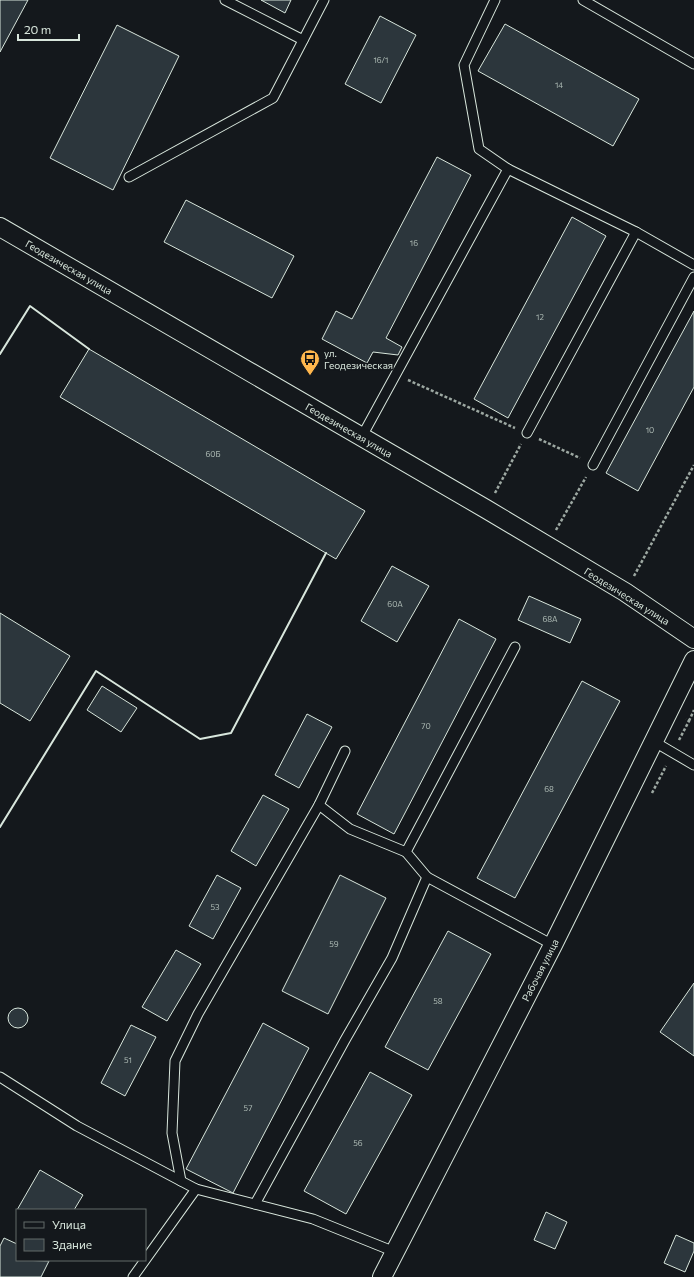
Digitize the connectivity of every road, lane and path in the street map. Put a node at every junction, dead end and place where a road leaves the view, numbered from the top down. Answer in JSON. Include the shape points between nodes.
{"nodes":[{"id":1,"x":225,"y":0,"type":"edge"},
{"id":2,"x":324,"y":0,"type":"edge"},
{"id":3,"x":495,"y":0,"type":"edge"},
{"id":4,"x":583,"y":0,"type":"edge"},
{"id":5,"x":303,"y":40,"type":"junction"},
{"id":6,"x":694,"y":64,"type":"edge"},
{"id":7,"x":508,"y":169,"type":"junction"},
{"id":8,"x":129,"y":177,"type":"dead end"},
{"id":9,"x":0,"y":226,"type":"edge"},
{"id":10,"x":636,"y":232,"type":"junction"},
{"id":11,"x":694,"y":265,"type":"edge"},
{"id":12,"x":694,"y":277,"type":"edge"},
{"id":13,"x":527,"y":433,"type":"joint"},
{"id":14,"x":361,"y":438,"type":"junction"},
{"id":15,"x":593,"y":465,"type":"dead end"},
{"id":16,"x":694,"y":465,"type":"edge"},
{"id":17,"x":486,"y":509,"type":"junction"},
{"id":18,"x":625,"y":592,"type":"junction"},
{"id":19,"x":694,"y":639,"type":"edge"},
{"id":20,"x":515,"y":647,"type":"dead end"},
{"id":21,"x":694,"y":660,"type":"edge"},
{"id":22,"x":694,"y":710,"type":"edge"},
{"id":23,"x":689,"y":721,"type":"dead end"},
{"id":24,"x":653,"y":741,"type":"junction"},
{"id":25,"x":345,"y":751,"type":"dead end"},
{"id":26,"x":694,"y":765,"type":"edge"},
{"id":27,"x":320,"y":805,"type":"junction"},
{"id":28,"x":406,"y":852,"type":"junction"},
{"id":29,"x":428,"y":877,"type":"junction"},
{"id":30,"x":553,"y":945,"type":"junction"},
{"id":31,"x":0,"y":1077,"type":"edge"},
{"id":32,"x":181,"y":1181,"type":"junction"},
{"id":33,"x":196,"y":1189,"type":"junction"},
{"id":34,"x":255,"y":1204,"type":"junction"},
{"id":35,"x":395,"y":1252,"type":"junction"},
{"id":36,"x":146,"y":1259,"type":"edge"},
{"id":37,"x":144,"y":1261,"type":"edge"},
{"id":38,"x":133,"y":1277,"type":"edge"},
{"id":39,"x":382,"y":1277,"type":"edge"}],
"edges":[{"from":1,"to":5,"type":"lane"},
{"from":2,"to":5,"type":"lane"},
{"from":3,"to":7,"type":"lane","via":[[464,65],[480,149]]},
{"from":4,"to":6,"type":"lane"},
{"from":5,"to":8,"type":"lane","via":[[273,98]]},
{"from":7,"to":10,"type":"lane"},
{"from":7,"to":14,"type":"lane"},
{"from":9,"to":14,"type":"street","name":"Геодезическая улица"},
{"from":10,"to":11,"type":"lane"},
{"from":10,"to":13,"type":"lane"},
{"from":12,"to":15,"type":"lane"},
{"from":13,"to":17,"type":"path"},
{"from":14,"to":17,"type":"street","name":"Геодезическая улица"},
{"from":16,"to":18,"type":"path"},
{"from":17,"to":18,"type":"street","name":"Геодезическая улица"},
{"from":18,"to":19,"type":"street","name":"Геодезическая улица"},
{"from":20,"to":28,"type":"lane"},
{"from":21,"to":24,"type":"street","name":"Рабочая улица"},
{"from":22,"to":23,"type":"path"},
{"from":24,"to":26,"type":"lane"},
{"from":24,"to":30,"type":"street","name":"Рабочая улица"},
{"from":25,"to":27,"type":"lane"},
{"from":27,"to":28,"type":"lane","via":[[350,829]]},
{"from":27,"to":32,"type":"lane","via":[[198,1014],[175,1061],[172,1133]]},
{"from":28,"to":29,"type":"lane"},
{"from":29,"to":30,"type":"lane"},
{"from":29,"to":34,"type":"lane","via":[[392,958]]},
{"from":30,"to":35,"type":"street","name":"Рабочая улица"},
{"from":31,"to":32,"type":"lane","via":[[77,1126]]},
{"from":32,"to":33,"type":"lane"},
{"from":33,"to":34,"type":"lane"},
{"from":33,"to":36,"type":"lane"},
{"from":34,"to":35,"type":"lane","via":[[313,1220]]},
{"from":35,"to":39,"type":"street","name":"Рабочая улица"},
{"from":37,"to":38,"type":"lane"}]}
